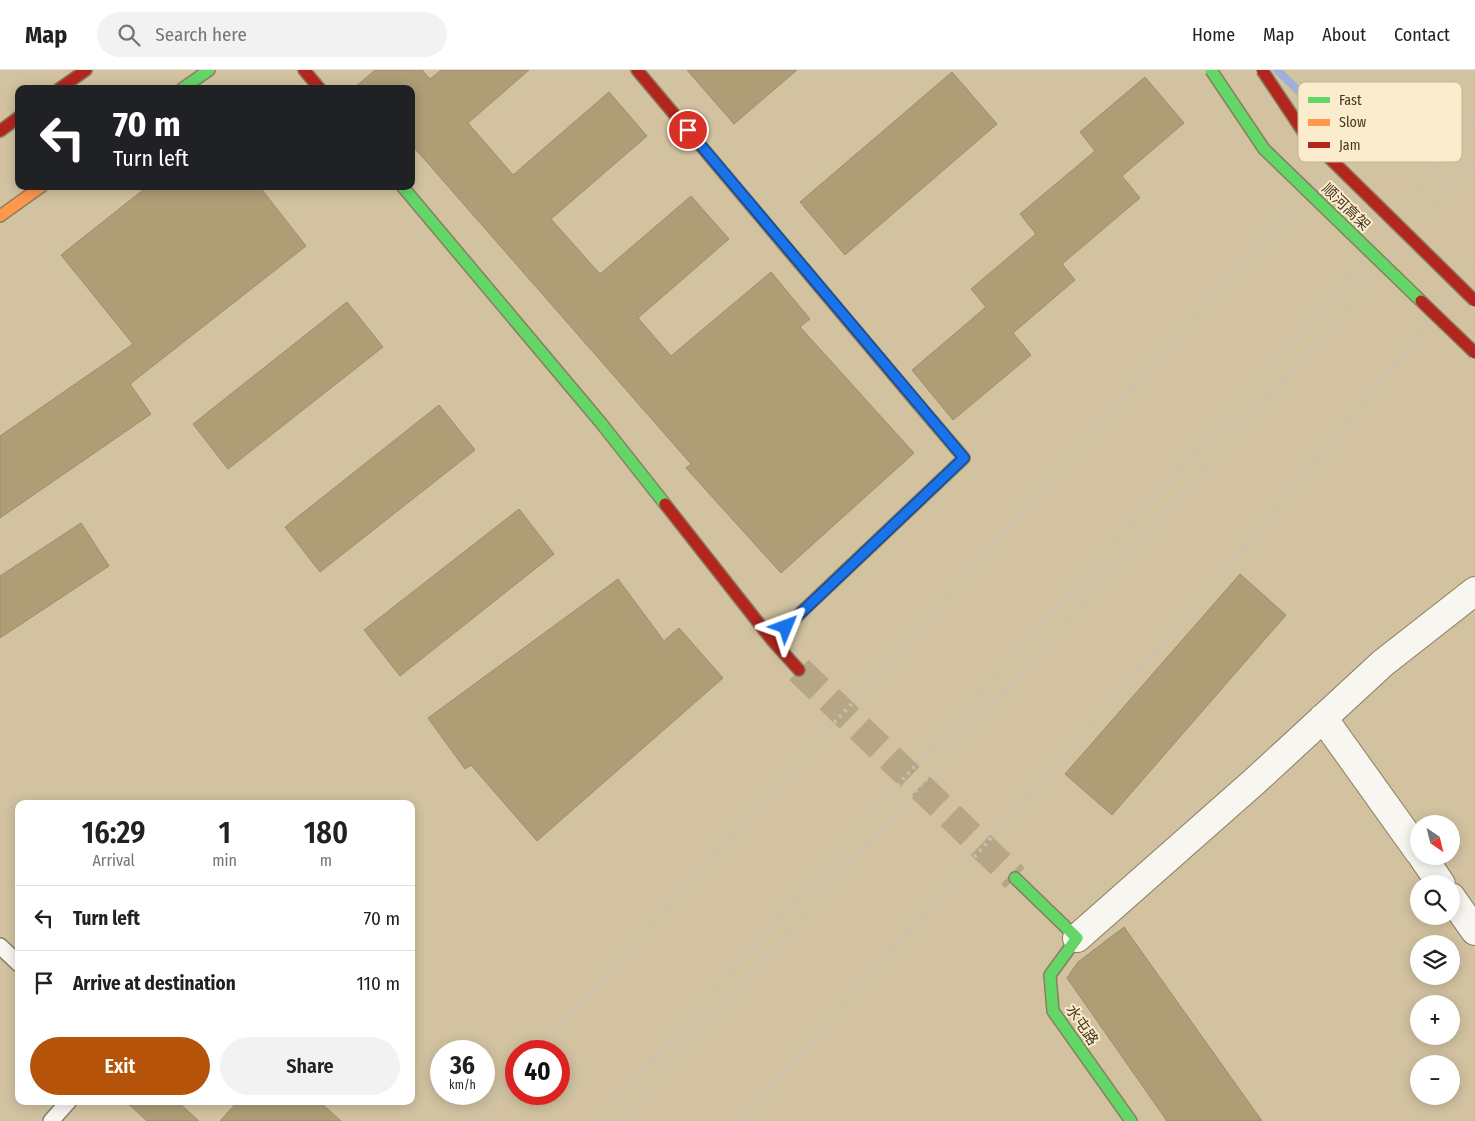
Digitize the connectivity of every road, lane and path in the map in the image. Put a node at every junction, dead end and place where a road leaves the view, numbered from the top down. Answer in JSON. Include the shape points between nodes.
{"nodes":[{"id":1,"x":86,"y":70,"type":"edge"},
{"id":2,"x":209,"y":70,"type":"edge"},
{"id":3,"x":304,"y":70,"type":"edge"},
{"id":4,"x":637,"y":70,"type":"edge"},
{"id":5,"x":1211,"y":70,"type":"edge"},
{"id":6,"x":1262,"y":70,"type":"edge"},
{"id":7,"x":65,"y":85,"type":"edge"},
{"id":8,"x":188,"y":85,"type":"edge"},
{"id":9,"x":317,"y":85,"type":"edge"},
{"id":10,"x":15,"y":121,"type":"edge"},
{"id":11,"x":1298,"y":124,"type":"edge"},
{"id":12,"x":0,"y":131,"type":"edge"},
{"id":13,"x":1334,"y":162,"type":"edge"},
{"id":14,"x":36,"y":190,"type":"edge"},
{"id":15,"x":405,"y":190,"type":"edge"},
{"id":16,"x":0,"y":216,"type":"edge"},
{"id":17,"x":1475,"y":301,"type":"edge"},
{"id":18,"x":1475,"y":354,"type":"edge"},
{"id":19,"x":1475,"y":591,"type":"edge"},
{"id":20,"x":772,"y":640,"type":"junction"},
{"id":21,"x":799,"y":670,"type":"tunnel mouth"},
{"id":22,"x":1323,"y":718,"type":"junction"},
{"id":23,"x":1410,"y":839,"type":"edge"},
{"id":24,"x":1015,"y":878,"type":"tunnel mouth"},
{"id":25,"x":1460,"y":910,"type":"edge"},
{"id":26,"x":1475,"y":931,"type":"edge"},
{"id":27,"x":1077,"y":938,"type":"junction"},
{"id":28,"x":0,"y":946,"type":"edge"},
{"id":29,"x":15,"y":960,"type":"edge"},
{"id":30,"x":65,"y":1105,"type":"edge"},
{"id":31,"x":51,"y":1121,"type":"edge"},
{"id":32,"x":1131,"y":1121,"type":"edge"}],
"edges":[{"from":1,"to":7,"type":"main road"},
{"from":2,"to":8,"type":"main road"},
{"from":3,"to":9,"type":"main road"},
{"from":4,"to":20,"type":"main road","via":[[964,458]]},
{"from":5,"to":18,"type":"main road","name":"顺河高架","bridge":true,"via":[[1264,148]]},
{"from":6,"to":11,"type":"main road","name":"顺河高架","bridge":true},
{"from":10,"to":12,"type":"main road"},
{"from":13,"to":17,"type":"main road","name":"顺河高架","bridge":true},
{"from":14,"to":16,"type":"main road"},
{"from":15,"to":20,"type":"main road","via":[[601,423]]},
{"from":19,"to":22,"type":"street","via":[[1383,663]]},
{"from":20,"to":21,"type":"main road"},
{"from":22,"to":23,"type":"street"},
{"from":22,"to":27,"type":"street"},
{"from":24,"to":27,"type":"main road"},
{"from":25,"to":26,"type":"street"},
{"from":27,"to":32,"type":"main road","name":"水屯路","via":[[1050,975],[1053,1011]]},
{"from":28,"to":29,"type":"lane"},
{"from":30,"to":31,"type":"lane"}]}
